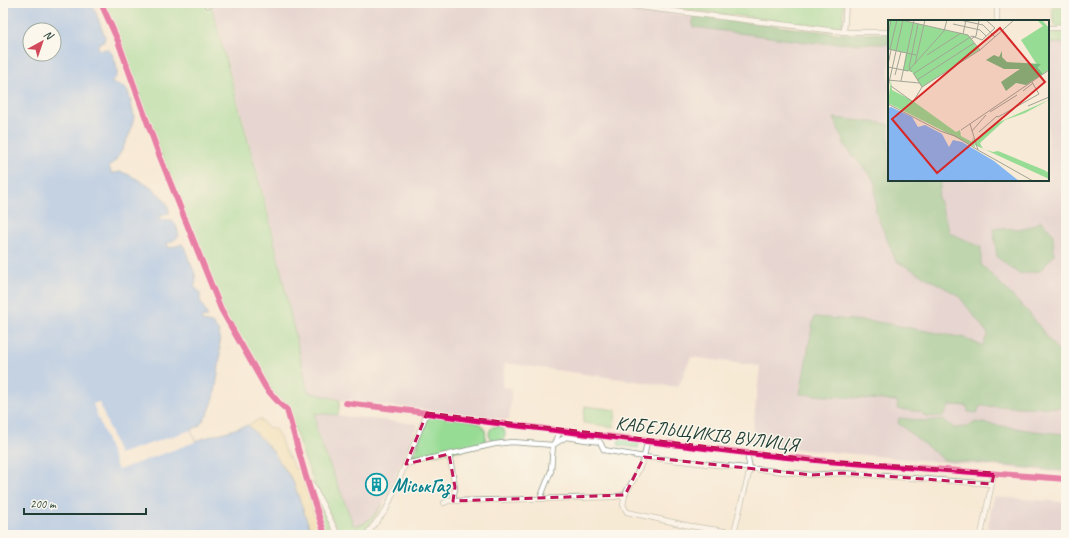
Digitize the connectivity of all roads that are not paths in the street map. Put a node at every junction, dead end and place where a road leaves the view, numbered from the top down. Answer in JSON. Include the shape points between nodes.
{"nodes":[{"id":1,"x":101,"y":3,"type":"edge"},
{"id":2,"x":215,"y":3,"type":"edge"},
{"id":3,"x":607,"y":3,"type":"edge"},
{"id":4,"x":846,"y":3,"type":"edge"},
{"id":5,"x":997,"y":3,"type":"edge"},
{"id":6,"x":207,"y":4,"type":"edge"},
{"id":7,"x":997,"y":20,"type":"edge"},
{"id":8,"x":1049,"y":28,"type":"edge"},
{"id":9,"x":1066,"y":28,"type":"edge"},
{"id":10,"x":844,"y":32,"type":"junction"},
{"id":11,"x":888,"y":32,"type":"edge"},
{"id":12,"x":346,"y":403,"type":"dead end"},
{"id":13,"x":427,"y":413,"type":"junction"},
{"id":14,"x":561,"y":430,"type":"junction"},
{"id":15,"x":647,"y":441,"type":"junction"},
{"id":16,"x":553,"y":445,"type":"junction"},
{"id":17,"x":747,"y":453,"type":"junction"},
{"id":18,"x":449,"y":454,"type":"junction"},
{"id":19,"x":644,"y":457,"type":"junction"},
{"id":20,"x":406,"y":464,"type":"junction"},
{"id":21,"x":750,"y":469,"type":"junction"},
{"id":22,"x":994,"y":473,"type":"junction"},
{"id":23,"x":306,"y":476,"type":"junction"},
{"id":24,"x":1066,"y":479,"type":"edge"},
{"id":25,"x":992,"y":484,"type":"junction"},
{"id":26,"x":625,"y":495,"type":"junction"},
{"id":27,"x":540,"y":499,"type":"junction"},
{"id":28,"x":453,"y":501,"type":"junction"},
{"id":29,"x":444,"y":503,"type":"dead end"},
{"id":30,"x":734,"y":532,"type":"junction"},
{"id":31,"x":982,"y":534,"type":"edge"},
{"id":32,"x":324,"y":535,"type":"edge"},
{"id":33,"x":338,"y":535,"type":"edge"},
{"id":34,"x":366,"y":535,"type":"edge"},
{"id":35,"x":752,"y":535,"type":"edge"}],
"edges":[{"from":1,"to":23,"type":"street","via":[[118,40],[158,152],[221,309],[266,388],[287,410]]},
{"from":2,"to":6,"type":"street"},
{"from":3,"to":10,"type":"street"},
{"from":4,"to":10,"type":"street"},
{"from":5,"to":7,"type":"street"},
{"from":8,"to":9,"type":"street"},
{"from":10,"to":11,"type":"street"},
{"from":12,"to":13,"type":"street","name":"КАБЕЛЬЩИКІВ ВУЛИЦЯ"},
{"from":13,"to":14,"type":"street","name":"КАБЕЛЬЩИКІВ ВУЛИЦЯ"},
{"from":13,"to":20,"type":"street"},
{"from":14,"to":15,"type":"street","name":"КАБЕЛЬЩИКІВ ВУЛИЦЯ"},
{"from":14,"to":16,"type":"street"},
{"from":15,"to":17,"type":"street","name":"КАБЕЛЬЩИКІВ ВУЛИЦЯ"},
{"from":15,"to":19,"type":"street"},
{"from":16,"to":18,"type":"street","name":"КАБЕЛЬЩИКІВ ВУЛИЦЯ","via":[[512,442]]},
{"from":16,"to":19,"type":"street","name":"КАБЕЛЬЩИКІВ ВУЛИЦЯ","via":[[566,437],[600,442],[604,450]]},
{"from":16,"to":27,"type":"street","via":[[551,471]]},
{"from":17,"to":21,"type":"street"},
{"from":17,"to":22,"type":"street","name":"КАБЕЛЬЩИКІВ ВУЛИЦЯ"},
{"from":18,"to":20,"type":"street","name":"КАБЕЛЬЩИКІВ ВУЛИЦЯ"},
{"from":18,"to":28,"type":"street","via":[[455,487]]},
{"from":19,"to":21,"type":"street","name":"КАБЕЛЬЩИКІВ ВУЛИЦЯ"},
{"from":19,"to":26,"type":"street"},
{"from":20,"to":34,"type":"street","via":[[386,510]]},
{"from":21,"to":25,"type":"street","name":"КАБЕЛЬЩИКІВ ВУЛИЦЯ","via":[[812,475],[842,473]]},
{"from":21,"to":30,"type":"street"},
{"from":22,"to":24,"type":"street","name":"КАБЕЛЬЩИКІВ ВУЛИЦЯ"},
{"from":22,"to":25,"type":"street"},
{"from":23,"to":32,"type":"street"},
{"from":23,"to":33,"type":"street"},
{"from":25,"to":31,"type":"street"},
{"from":26,"to":27,"type":"street"},
{"from":26,"to":30,"type":"street","via":[[623,505],[627,512],[690,526]]},
{"from":27,"to":28,"type":"street"},
{"from":28,"to":29,"type":"street"},
{"from":30,"to":35,"type":"street"}]}
